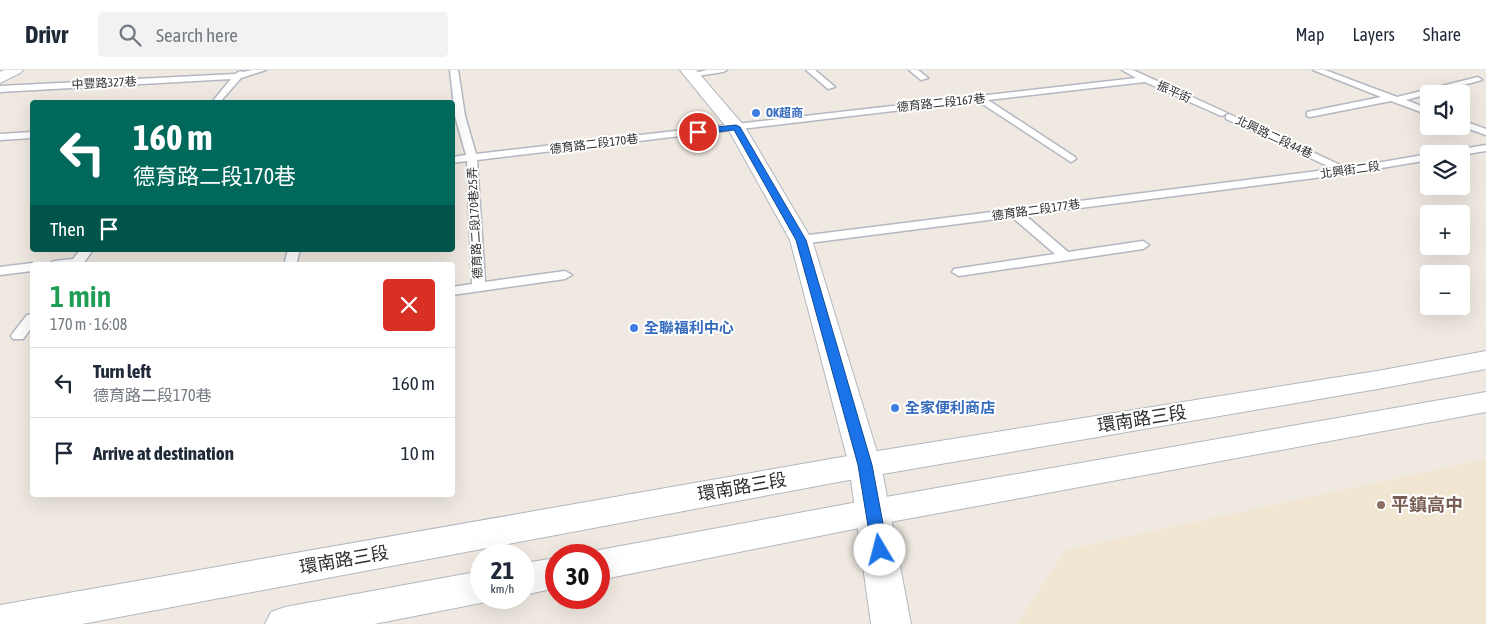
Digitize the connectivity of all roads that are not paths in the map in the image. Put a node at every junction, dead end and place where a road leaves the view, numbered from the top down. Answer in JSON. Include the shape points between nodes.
{"nodes":[{"id":1,"x":16,"y":70,"type":"edge"},
{"id":2,"x":262,"y":70,"type":"edge"},
{"id":3,"x":454,"y":70,"type":"edge"},
{"id":4,"x":723,"y":70,"type":"edge"},
{"id":5,"x":810,"y":70,"type":"edge"},
{"id":6,"x":913,"y":70,"type":"edge"},
{"id":7,"x":1126,"y":70,"type":"edge"},
{"id":8,"x":1317,"y":70,"type":"edge"},
{"id":9,"x":690,"y":72,"type":"edge"},
{"id":10,"x":240,"y":73,"type":"edge"},
{"id":11,"x":0,"y":78,"type":"edge"},
{"id":12,"x":924,"y":78,"type":"dead end"},
{"id":13,"x":1146,"y":79,"type":"junction"},
{"id":14,"x":1478,"y":80,"type":"dead end"},
{"id":15,"x":831,"y":87,"type":"dead end"},
{"id":16,"x":0,"y":89,"type":"edge"},
{"id":17,"x":1391,"y":98,"type":"junction"},
{"id":18,"x":981,"y":99,"type":"junction"},
{"id":19,"x":218,"y":100,"type":"edge"},
{"id":20,"x":1420,"y":109,"type":"edge"},
{"id":21,"x":1310,"y":114,"type":"dead end"},
{"id":22,"x":1226,"y":115,"type":"joint"},
{"id":23,"x":456,"y":116,"type":"edge"},
{"id":24,"x":1470,"y":126,"type":"edge"},
{"id":25,"x":736,"y":127,"type":"junction"},
{"id":26,"x":1486,"y":132,"type":"edge"},
{"id":27,"x":30,"y":135,"type":"edge"},
{"id":28,"x":0,"y":137,"type":"edge"},
{"id":29,"x":1486,"y":148,"type":"edge"},
{"id":30,"x":1470,"y":151,"type":"edge"},
{"id":31,"x":472,"y":158,"type":"junction"},
{"id":32,"x":1071,"y":159,"type":"dead end"},
{"id":33,"x":1420,"y":159,"type":"edge"},
{"id":34,"x":455,"y":160,"type":"edge"},
{"id":35,"x":1346,"y":171,"type":"junction"},
{"id":36,"x":1271,"y":180,"type":"joint"},
{"id":37,"x":1015,"y":213,"type":"junction"},
{"id":38,"x":801,"y":240,"type":"junction"},
{"id":39,"x":1143,"y":245,"type":"dead end"},
{"id":40,"x":86,"y":252,"type":"edge"},
{"id":41,"x":1066,"y":257,"type":"junction"},
{"id":42,"x":78,"y":262,"type":"edge"},
{"id":43,"x":30,"y":267,"type":"edge"},
{"id":44,"x":0,"y":271,"type":"edge"},
{"id":45,"x":959,"y":272,"type":"dead end"},
{"id":46,"x":565,"y":274,"type":"dead end"},
{"id":47,"x":478,"y":288,"type":"junction"},
{"id":48,"x":455,"y":291,"type":"edge"},
{"id":49,"x":30,"y":321,"type":"edge"},
{"id":50,"x":18,"y":336,"type":"dead end"},
{"id":51,"x":1486,"y":360,"type":"edge"},
{"id":52,"x":1486,"y":402,"type":"edge"},
{"id":53,"x":865,"y":465,"type":"junction"},
{"id":54,"x":874,"y":512,"type":"junction"},
{"id":55,"x":610,"y":563,"type":"edge"},
{"id":56,"x":470,"y":589,"type":"edge"},
{"id":57,"x":0,"y":622,"type":"edge"},
{"id":58,"x":285,"y":624,"type":"edge"},
{"id":59,"x":891,"y":624,"type":"edge"}],
"edges":[{"from":1,"to":11,"type":"main road"},
{"from":2,"to":10,"type":"lane","name":"中豐路327巷"},
{"from":3,"to":23,"type":"lane","name":"德育路二段170巷25弄"},
{"from":4,"to":9,"type":"lane"},
{"from":5,"to":15,"type":"lane"},
{"from":6,"to":12,"type":"lane"},
{"from":7,"to":13,"type":"lane","name":"振平街"},
{"from":8,"to":17,"type":"lane"},
{"from":9,"to":25,"type":"main road"},
{"from":10,"to":16,"type":"lane","name":"中豐路327巷"},
{"from":10,"to":19,"type":"lane"},
{"from":13,"to":18,"type":"lane","name":"德育路二段167巷"},
{"from":13,"to":22,"type":"lane","name":"振平街"},
{"from":14,"to":17,"type":"lane"},
{"from":17,"to":20,"type":"lane"},
{"from":17,"to":21,"type":"lane"},
{"from":18,"to":25,"type":"lane","name":"德育路二段167巷"},
{"from":18,"to":32,"type":"lane"},
{"from":22,"to":35,"type":"lane","name":"北興路二段44巷"},
{"from":23,"to":31,"type":"lane","name":"德育路二段170巷25弄"},
{"from":24,"to":26,"type":"lane"},
{"from":25,"to":31,"type":"lane","name":"德育路二段170巷"},
{"from":25,"to":38,"type":"main road"},
{"from":27,"to":28,"type":"lane"},
{"from":29,"to":30,"type":"lane"},
{"from":31,"to":34,"type":"lane","name":"德育路二段170巷"},
{"from":31,"to":47,"type":"lane","name":"德育路二段170巷25弄"},
{"from":33,"to":35,"type":"lane","name":"北興街二段"},
{"from":35,"to":36,"type":"lane","name":"北興街二段"},
{"from":36,"to":37,"type":"lane","name":"德育路二段177巷"},
{"from":37,"to":38,"type":"lane","name":"德育路二段177巷"},
{"from":37,"to":41,"type":"lane"},
{"from":38,"to":53,"type":"main road"},
{"from":39,"to":41,"type":"lane"},
{"from":40,"to":42,"type":"lane"},
{"from":41,"to":45,"type":"lane"},
{"from":43,"to":44,"type":"lane"},
{"from":46,"to":47,"type":"lane"},
{"from":47,"to":48,"type":"lane"},
{"from":49,"to":50,"type":"lane"},
{"from":51,"to":53,"type":"main road","name":"環南路三段"},
{"from":52,"to":54,"type":"main road"},
{"from":53,"to":54,"type":"main road"},
{"from":53,"to":57,"type":"main road","name":"環南路三段"},
{"from":54,"to":55,"type":"main road"},
{"from":54,"to":59,"type":"main road"},
{"from":56,"to":58,"type":"main road"}]}
